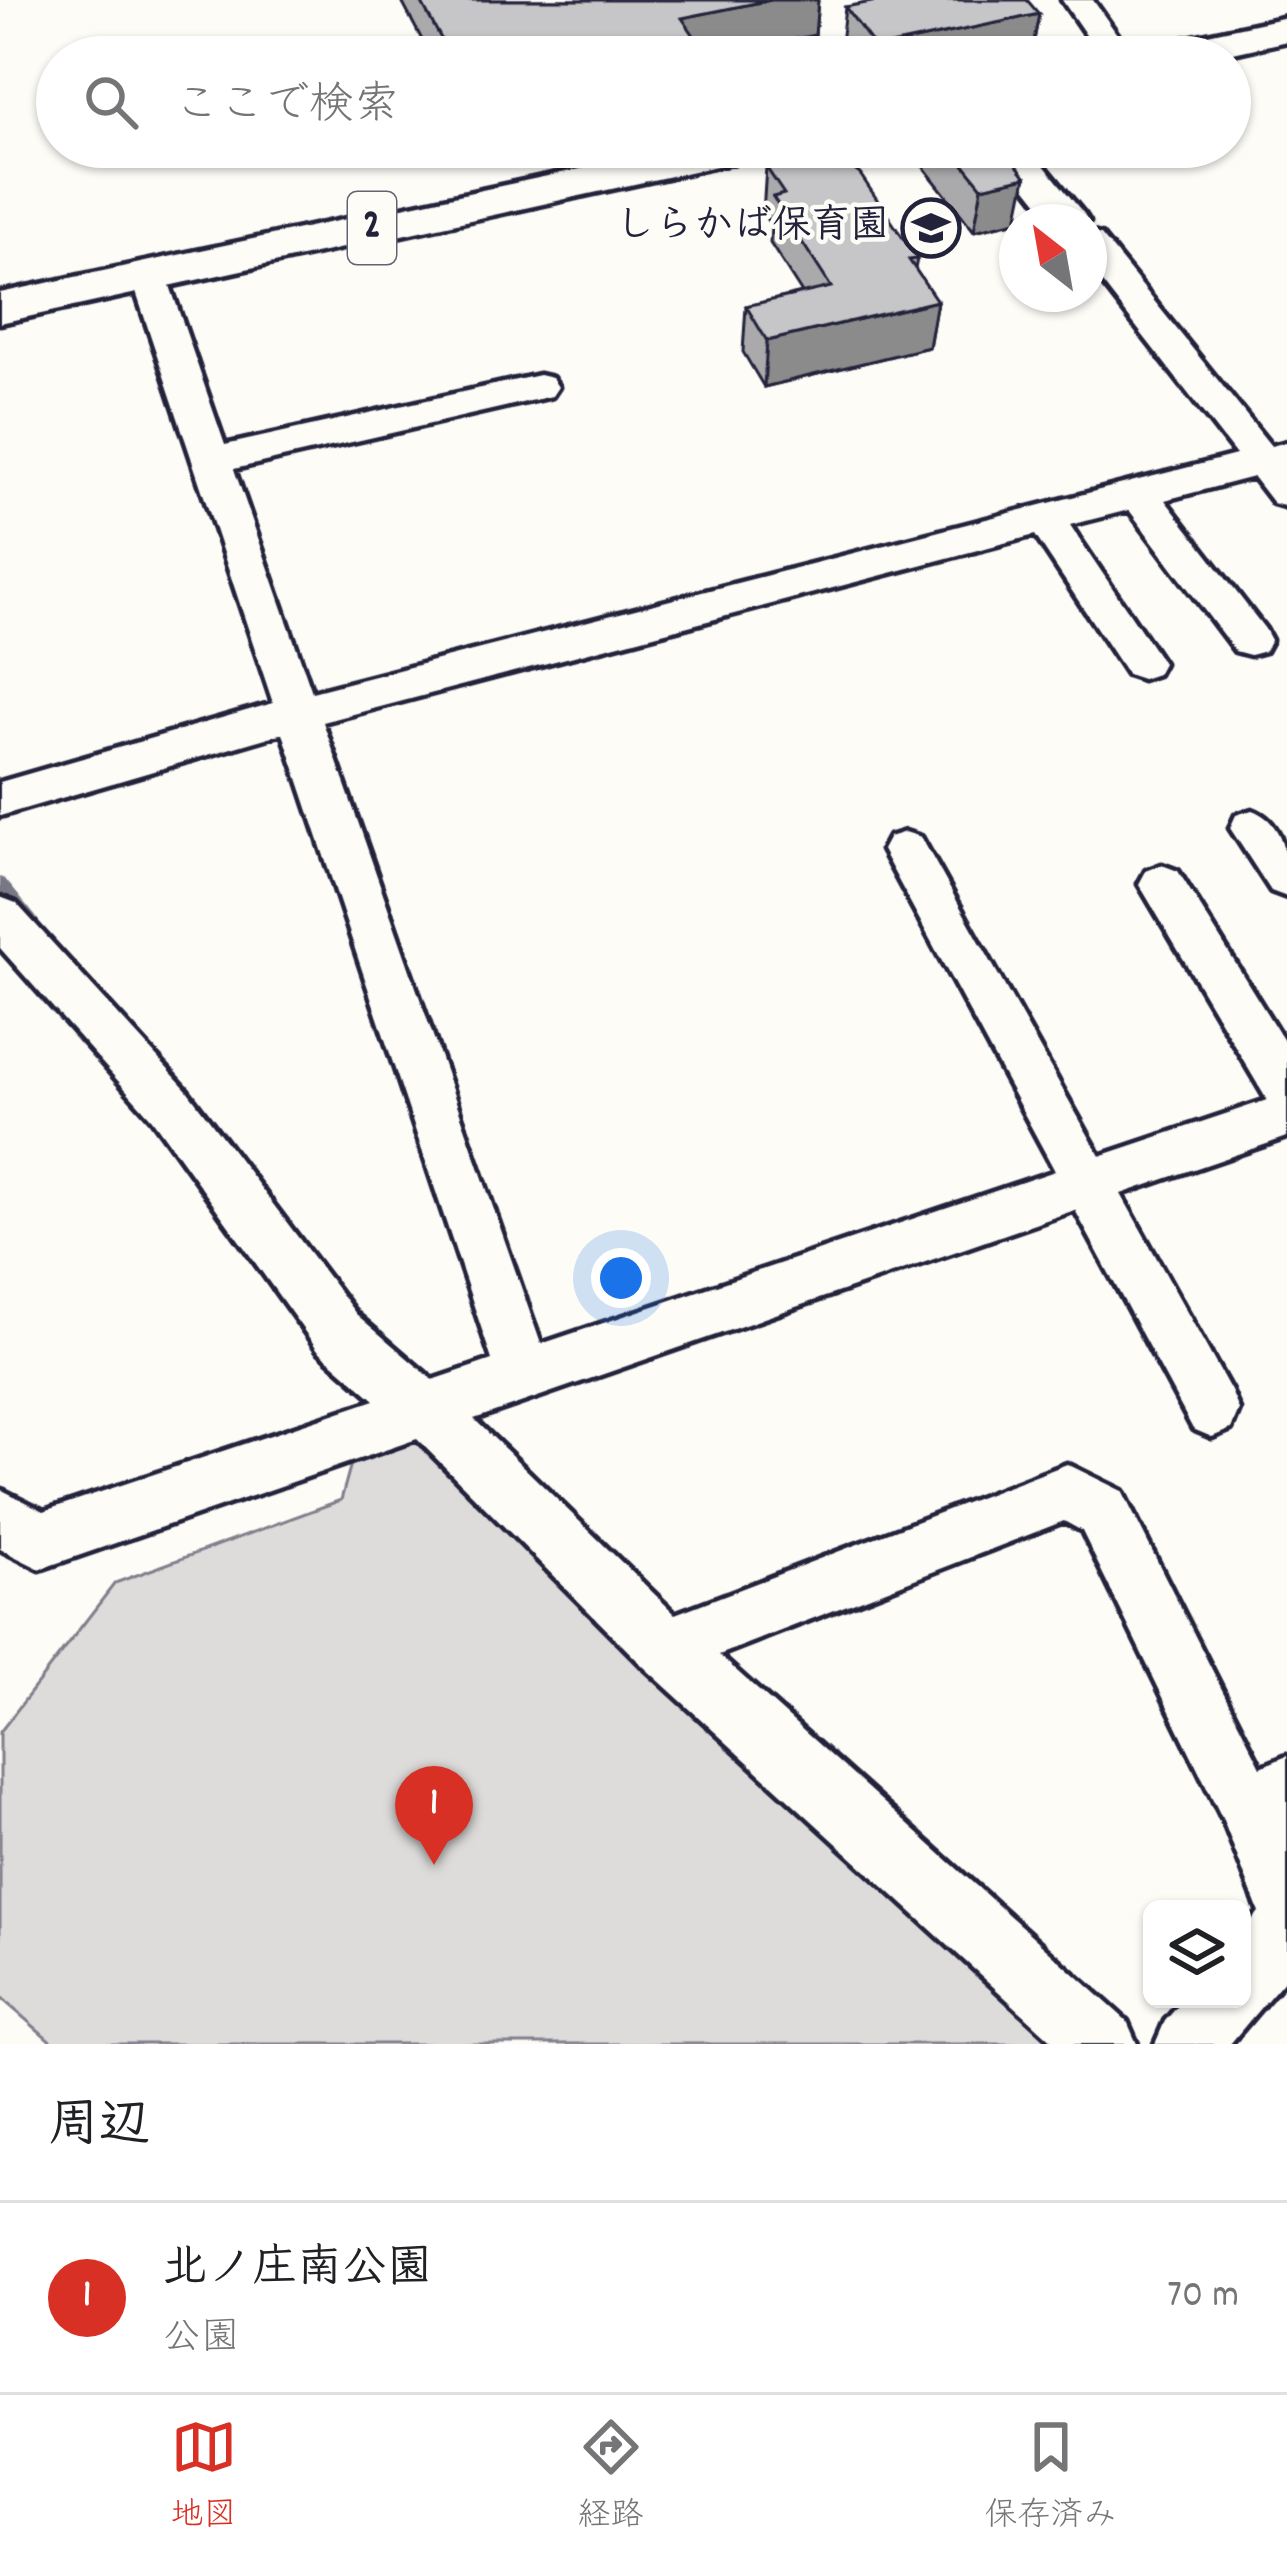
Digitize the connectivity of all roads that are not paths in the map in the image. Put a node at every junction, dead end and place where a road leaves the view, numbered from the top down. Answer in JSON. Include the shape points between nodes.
{"nodes":[{"id":1,"x":1078,"y":0,"type":"edge"},
{"id":2,"x":1287,"y":29,"type":"edge"},
{"id":3,"x":1103,"y":36,"type":"edge"},
{"id":4,"x":1251,"y":37,"type":"edge"},
{"id":5,"x":648,"y":168,"type":"edge"},
{"id":6,"x":1029,"y":168,"type":"edge"},
{"id":7,"x":1058,"y":204,"type":"edge"},
{"id":8,"x":1107,"y":265,"type":"edge"},
{"id":9,"x":148,"y":277,"type":"junction"},
{"id":10,"x":0,"y":308,"type":"edge"},
{"id":11,"x":539,"y":387,"type":"dead end"},
{"id":12,"x":211,"y":461,"type":"junction"},
{"id":13,"x":1279,"y":470,"type":"edge"},
{"id":14,"x":1138,"y":494,"type":"junction"},
{"id":15,"x":1044,"y":518,"type":"junction"},
{"id":16,"x":1250,"y":640,"type":"dead end"},
{"id":17,"x":1142,"y":663,"type":"dead end"},
{"id":18,"x":296,"y":713,"type":"junction"},
{"id":19,"x":0,"y":799,"type":"edge"},
{"id":20,"x":1252,"y":828,"type":"dead end"},
{"id":21,"x":905,"y":850,"type":"dead end"},
{"id":22,"x":1287,"y":878,"type":"edge"},
{"id":23,"x":1162,"y":884,"type":"dead end"},
{"id":24,"x":0,"y":916,"type":"edge"},
{"id":25,"x":1287,"y":1089,"type":"edge"},
{"id":26,"x":1287,"y":1115,"type":"edge"},
{"id":27,"x":1091,"y":1183,"type":"junction"},
{"id":28,"x":525,"y":1377,"type":"junction"},
{"id":29,"x":426,"y":1410,"type":"junction"},
{"id":30,"x":1213,"y":1410,"type":"dead end"},
{"id":31,"x":0,"y":1517,"type":"edge"},
{"id":32,"x":666,"y":1647,"type":"junction"},
{"id":33,"x":1267,"y":1795,"type":"edge"},
{"id":34,"x":1287,"y":1905,"type":"edge"},
{"id":35,"x":1287,"y":1928,"type":"edge"},
{"id":36,"x":1251,"y":1970,"type":"edge"},
{"id":37,"x":1218,"y":2008,"type":"edge"},
{"id":38,"x":1104,"y":2044,"type":"edge"},
{"id":39,"x":1188,"y":2044,"type":"edge"}],
"edges":[{"from":1,"to":3,"type":"street"},
{"from":2,"to":4,"type":"main road"},
{"from":5,"to":9,"type":"main road","number":"2"},
{"from":6,"to":7,"type":"street"},
{"from":8,"to":13,"type":"street"},
{"from":9,"to":10,"type":"main road","number":"2"},
{"from":9,"to":12,"type":"street"},
{"from":11,"to":12,"type":"street"},
{"from":12,"to":18,"type":"street"},
{"from":13,"to":14,"type":"street"},
{"from":14,"to":15,"type":"street"},
{"from":14,"to":16,"type":"street"},
{"from":15,"to":17,"type":"street"},
{"from":15,"to":18,"type":"street"},
{"from":18,"to":19,"type":"street"},
{"from":18,"to":28,"type":"street"},
{"from":20,"to":22,"type":"street"},
{"from":21,"to":27,"type":"street"},
{"from":23,"to":25,"type":"street"},
{"from":24,"to":29,"type":"street","via":[[169,1104],[338,1332]]},
{"from":26,"to":27,"type":"street"},
{"from":27,"to":28,"type":"street"},
{"from":27,"to":30,"type":"street"},
{"from":28,"to":29,"type":"street"},
{"from":29,"to":31,"type":"street","via":[[40,1540]]},
{"from":29,"to":32,"type":"street"},
{"from":32,"to":33,"type":"street","via":[[1067,1492],[1102,1511]]},
{"from":32,"to":38,"type":"street"},
{"from":33,"to":34,"type":"street"},
{"from":35,"to":36,"type":"street"},
{"from":37,"to":39,"type":"street"}]}
